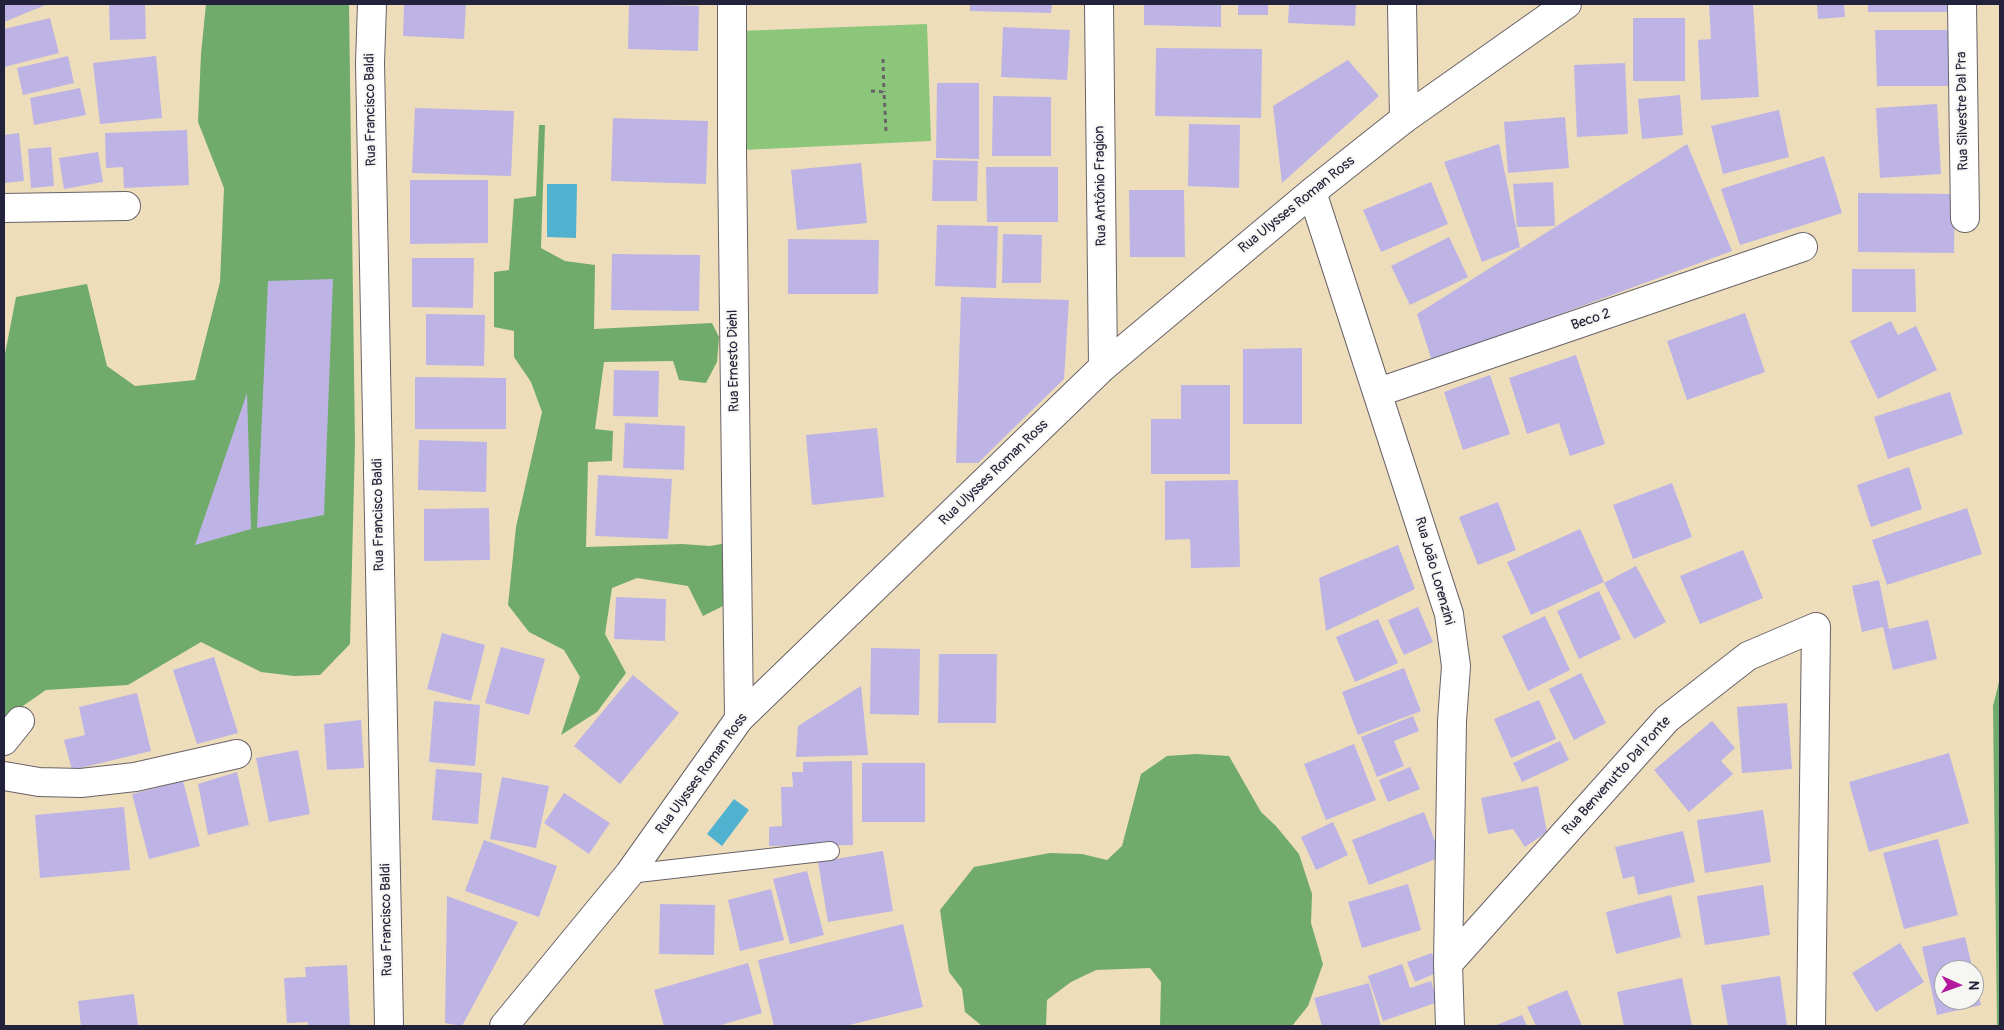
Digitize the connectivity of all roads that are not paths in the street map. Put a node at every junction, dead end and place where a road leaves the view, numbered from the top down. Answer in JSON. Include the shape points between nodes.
{"nodes":[{"id":1,"x":372,"y":4,"type":"edge"},
{"id":2,"x":732,"y":4,"type":"edge"},
{"id":3,"x":1099,"y":4,"type":"edge"},
{"id":4,"x":1402,"y":4,"type":"edge"},
{"id":5,"x":1567,"y":4,"type":"edge"},
{"id":6,"x":1962,"y":4,"type":"edge"},
{"id":7,"x":1404,"y":119,"type":"junction"},
{"id":8,"x":1312,"y":192,"type":"junction"},
{"id":9,"x":126,"y":206,"type":"dead end"},
{"id":10,"x":4,"y":208,"type":"edge"},
{"id":11,"x":1965,"y":218,"type":"dead end"},
{"id":12,"x":1803,"y":247,"type":"dead end"},
{"id":13,"x":1103,"y":368,"type":"junction"},
{"id":14,"x":1379,"y":392,"type":"junction"},
{"id":15,"x":739,"y":719,"type":"junction"},
{"id":16,"x":236,"y":754,"type":"dead end"},
{"id":17,"x":4,"y":776,"type":"edge"},
{"id":18,"x":830,"y":851,"type":"dead end"},
{"id":19,"x":630,"y":874,"type":"junction"},
{"id":20,"x":1448,"y":964,"type":"junction"},
{"id":21,"x":389,"y":1026,"type":"edge"},
{"id":22,"x":504,"y":1026,"type":"edge"},
{"id":23,"x":1450,"y":1026,"type":"edge"},
{"id":24,"x":1811,"y":1026,"type":"edge"}],
"edges":[{"from":1,"to":21,"type":"street","name":"Rua Francisco Baldi","via":[[370,73]]},
{"from":2,"to":15,"type":"street","name":"Rua Ernesto Diehl"},
{"from":3,"to":13,"type":"street","name":"Rua Antônio Fragion"},
{"from":4,"to":7,"type":"street"},
{"from":5,"to":7,"type":"street","name":"Rua Ulysses Roman Ross"},
{"from":6,"to":11,"type":"street","name":"Rua Silvestre Dal Pra"},
{"from":7,"to":8,"type":"street","name":"Rua Ulysses Roman Ross"},
{"from":8,"to":13,"type":"street","name":"Rua Ulysses Roman Ross"},
{"from":8,"to":14,"type":"street","name":"Rua João Lorenzini"},
{"from":9,"to":10,"type":"street"},
{"from":12,"to":14,"type":"street","name":"Beco 2"},
{"from":13,"to":15,"type":"street","name":"Rua Ulysses Roman Ross"},
{"from":14,"to":20,"type":"street","name":"Rua João Lorenzini","via":[[1450,614],[1455,658]]},
{"from":15,"to":19,"type":"street","name":"Rua Ulysses Roman Ross"},
{"from":16,"to":17,"type":"street","via":[[135,777],[81,783],[39,782]]},
{"from":18,"to":19,"type":"lane"},
{"from":19,"to":22,"type":"street","name":"Rua Ulysses Roman Ross"},
{"from":20,"to":23,"type":"street","name":"Rua João Lorenzini"},
{"from":20,"to":24,"type":"street","name":"Rua Benvenutto Dal Ponte","via":[[1668,719],[1748,656],[1816,627]]}]}
